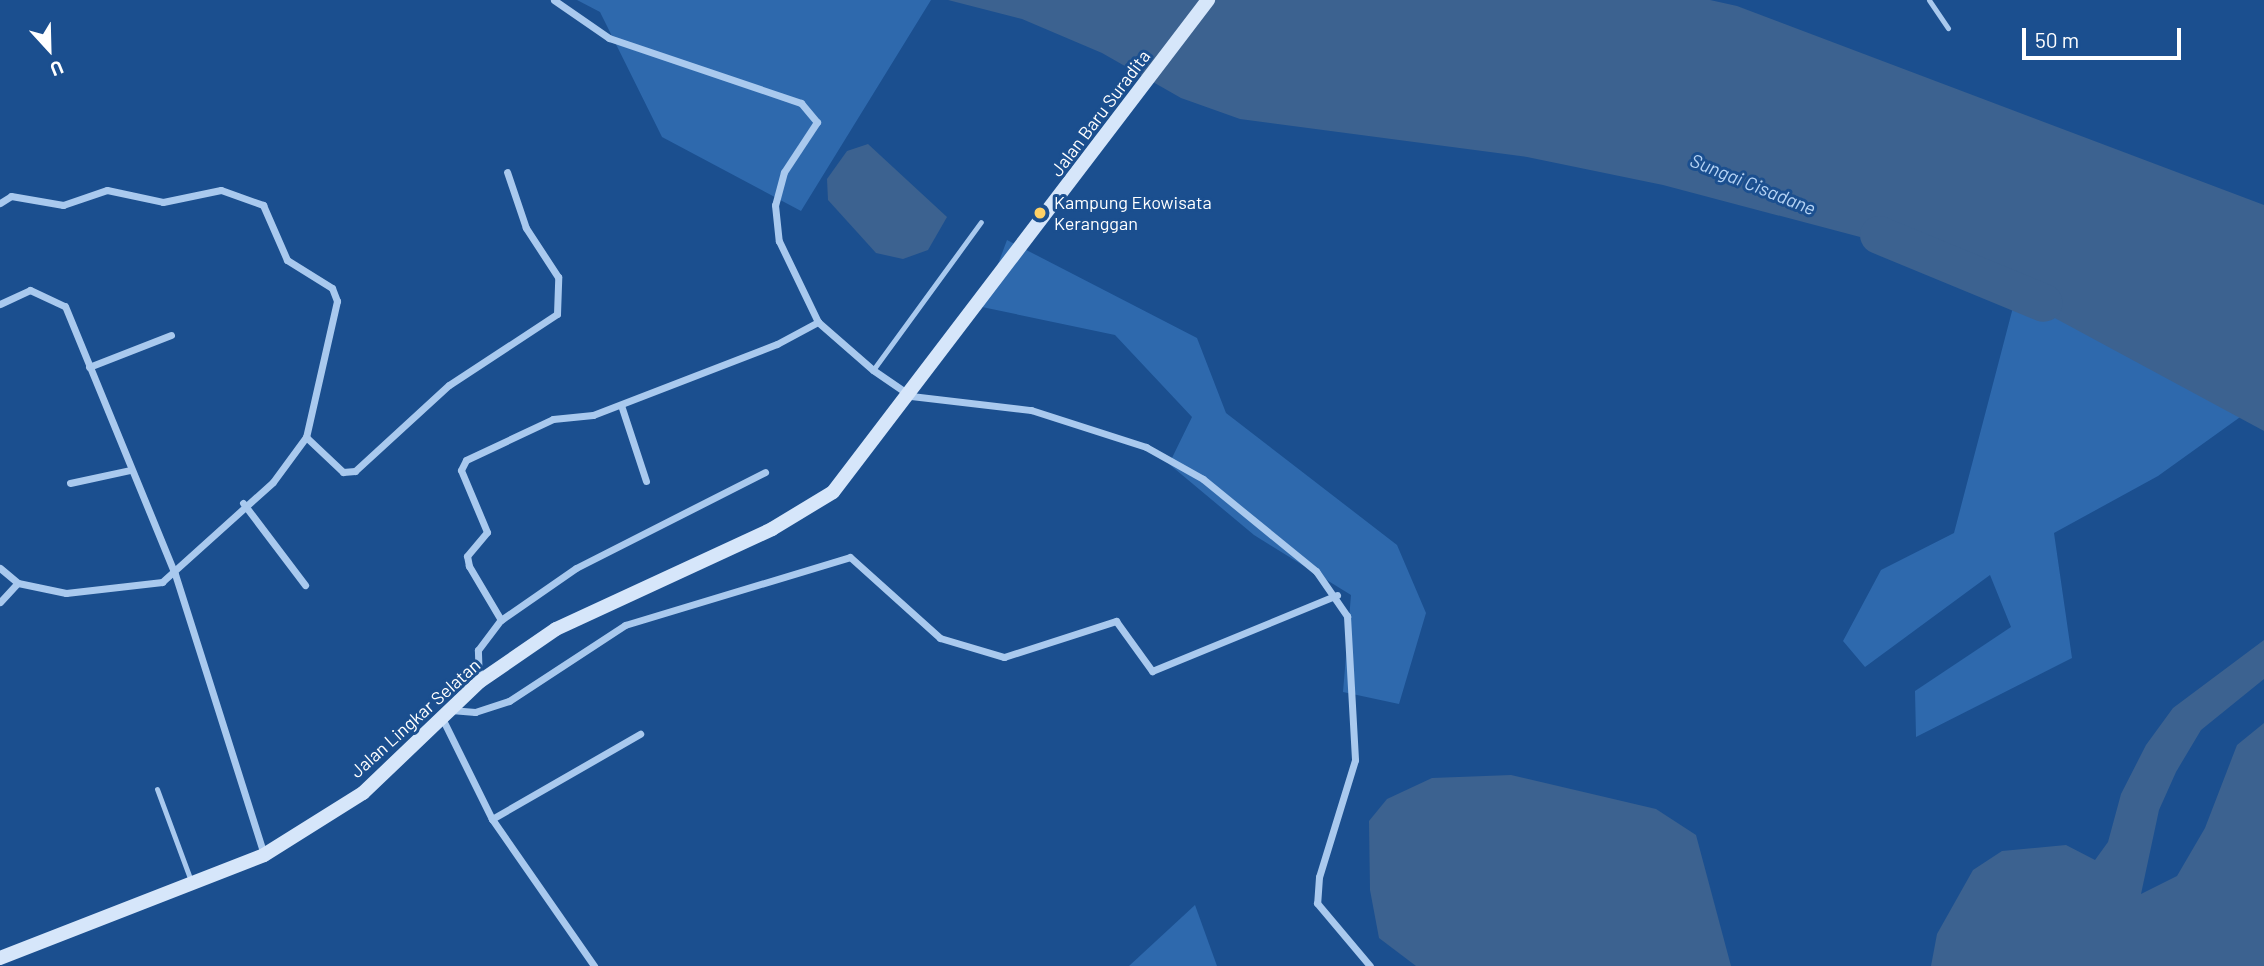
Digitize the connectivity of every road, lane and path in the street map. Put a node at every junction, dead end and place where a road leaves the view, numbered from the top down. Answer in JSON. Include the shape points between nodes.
{"nodes":[{"id":1,"x":554,"y":0,"type":"edge"},
{"id":2,"x":1208,"y":0,"type":"edge"},
{"id":3,"x":1929,"y":0,"type":"edge"},
{"id":4,"x":1948,"y":28,"type":"dead end"},
{"id":5,"x":507,"y":172,"type":"dead end"},
{"id":6,"x":0,"y":203,"type":"edge"},
{"id":7,"x":981,"y":222,"type":"dead end"},
{"id":8,"x":0,"y":304,"type":"edge"},
{"id":9,"x":818,"y":322,"type":"junction"},
{"id":10,"x":171,"y":335,"type":"dead end"},
{"id":11,"x":946,"y":349,"type":"joint"},
{"id":12,"x":89,"y":367,"type":"junction"},
{"id":13,"x":873,"y":370,"type":"junction"},
{"id":14,"x":911,"y":396,"type":"junction"},
{"id":15,"x":621,"y":405,"type":"junction"},
{"id":16,"x":306,"y":437,"type":"junction"},
{"id":17,"x":130,"y":470,"type":"junction"},
{"id":18,"x":765,"y":472,"type":"dead end"},
{"id":19,"x":646,"y":481,"type":"dead end"},
{"id":20,"x":70,"y":483,"type":"dead end"},
{"id":21,"x":243,"y":503,"type":"junction"},
{"id":22,"x":0,"y":568,"type":"edge"},
{"id":23,"x":175,"y":574,"type":"junction"},
{"id":24,"x":19,"y":583,"type":"junction"},
{"id":25,"x":305,"y":585,"type":"dead end"},
{"id":26,"x":1337,"y":595,"type":"junction"},
{"id":27,"x":0,"y":602,"type":"edge"},
{"id":28,"x":501,"y":620,"type":"junction"},
{"id":29,"x":479,"y":682,"type":"junction"},
{"id":30,"x":445,"y":714,"type":"junction"},
{"id":31,"x":640,"y":734,"type":"dead end"},
{"id":32,"x":157,"y":789,"type":"dead end"},
{"id":33,"x":492,"y":819,"type":"junction"},
{"id":34,"x":264,"y":855,"type":"junction"},
{"id":35,"x":193,"y":887,"type":"junction"},
{"id":36,"x":0,"y":958,"type":"edge"},
{"id":37,"x":594,"y":966,"type":"edge"},
{"id":38,"x":1370,"y":966,"type":"edge"}],
"edges":[{"from":1,"to":9,"type":"street","via":[[609,38],[802,103],[817,122],[784,172],[775,205],[779,241]]},
{"from":2,"to":11,"type":"main road","name":"Jalan Baru Suradita"},
{"from":3,"to":4,"type":"lane"},
{"from":5,"to":16,"type":"street","via":[[526,228],[558,277],[561,309],[449,385],[355,471],[343,472]]},
{"from":6,"to":16,"type":"street","via":[[10,196],[64,205],[107,190],[163,202],[221,190],[263,205],[287,260],[332,288],[337,301]]},
{"from":7,"to":13,"type":"lane"},
{"from":8,"to":12,"type":"street","via":[[30,290],[43,300],[63,303]]},
{"from":9,"to":13,"type":"street"},
{"from":9,"to":15,"type":"street"},
{"from":10,"to":12,"type":"street"},
{"from":11,"to":14,"type":"main road","name":"Jalan Lingkar Selatan"},
{"from":12,"to":17,"type":"street"},
{"from":13,"to":14,"type":"street"},
{"from":14,"to":26,"type":"street","via":[[1031,410],[1146,447],[1242,508]]},
{"from":14,"to":29,"type":"main road","name":"Jalan Lingkar Selatan","via":[[849,475],[814,505],[556,629]]},
{"from":15,"to":19,"type":"street"},
{"from":15,"to":28,"type":"street","via":[[554,419],[461,465],[487,532],[467,556],[469,566]]},
{"from":16,"to":21,"type":"street","via":[[283,472]]},
{"from":17,"to":20,"type":"street"},
{"from":17,"to":23,"type":"street"},
{"from":18,"to":28,"type":"street","via":[[576,568]]},
{"from":21,"to":23,"type":"street"},
{"from":21,"to":25,"type":"street"},
{"from":22,"to":24,"type":"street"},
{"from":23,"to":24,"type":"street","via":[[138,588],[83,594]]},
{"from":23,"to":34,"type":"street"},
{"from":24,"to":27,"type":"street"},
{"from":26,"to":30,"type":"street","via":[[1152,671],[1116,621],[1004,657],[940,638],[850,556],[625,625],[509,701],[464,714]]},
{"from":26,"to":38,"type":"street","via":[[1352,640],[1355,760],[1316,889],[1328,919]]},
{"from":28,"to":29,"type":"street","via":[[478,650]]},
{"from":29,"to":30,"type":"main road","name":"Jalan Lingkar Selatan"},
{"from":30,"to":33,"type":"street"},
{"from":30,"to":34,"type":"main road","name":"Jalan Lingkar Selatan","via":[[363,793]]},
{"from":31,"to":33,"type":"street"},
{"from":32,"to":35,"type":"lane"},
{"from":33,"to":37,"type":"street"},
{"from":34,"to":35,"type":"main road","name":"Jalan Lingkar Selatan"},
{"from":35,"to":36,"type":"main road","name":"Jalan Lingkar Selatan"}]}
